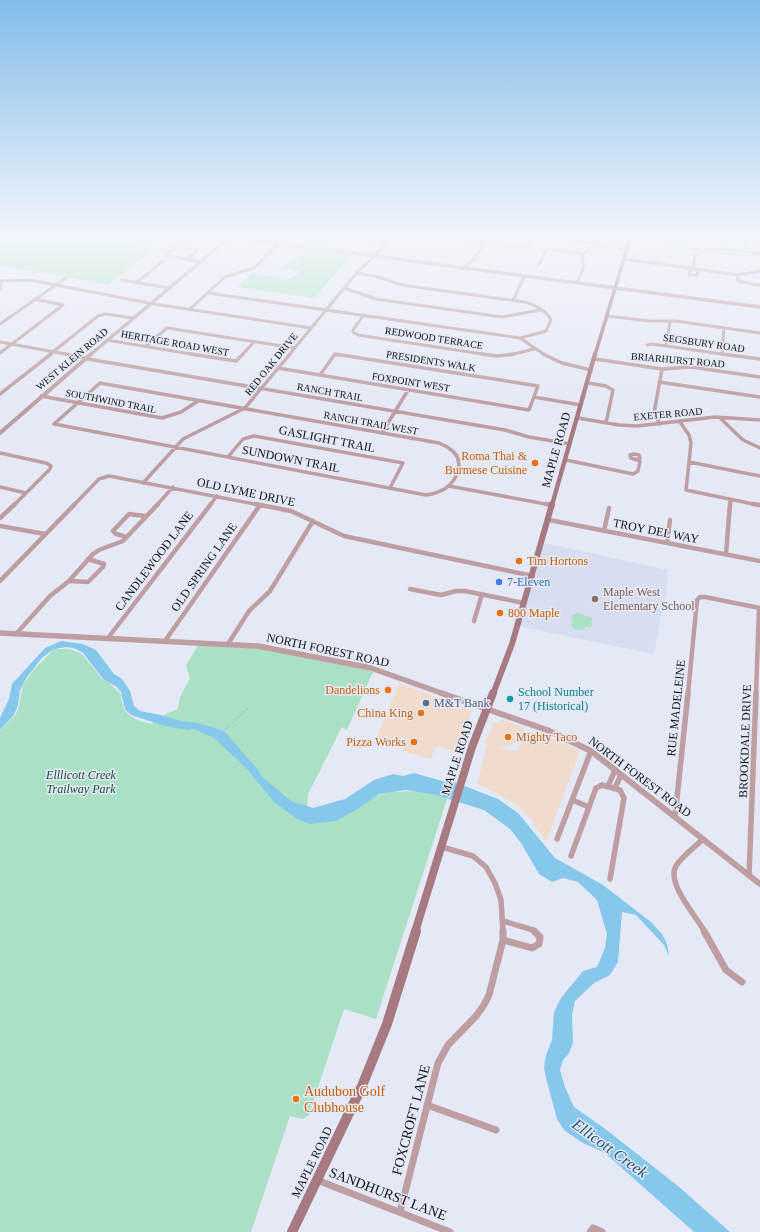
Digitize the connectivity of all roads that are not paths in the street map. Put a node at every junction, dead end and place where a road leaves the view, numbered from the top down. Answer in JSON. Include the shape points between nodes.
{"nodes":[{"id":1,"x":44,"y":292,"type":"edge"},
{"id":2,"x":95,"y":292,"type":"edge"},
{"id":3,"x":164,"y":292,"type":"edge"},
{"id":4,"x":340,"y":292,"type":"edge"},
{"id":5,"x":357,"y":292,"type":"edge"},
{"id":6,"x":457,"y":292,"type":"edge"},
{"id":7,"x":517,"y":292,"type":"edge"},
{"id":8,"x":613,"y":292,"type":"edge"},
{"id":9,"x":649,"y":292,"type":"edge"},
{"id":10,"x":208,"y":293,"type":"joint"},
{"id":11,"x":34,"y":299,"type":"junction"},
{"id":12,"x":513,"y":300,"type":"junction"},
{"id":13,"x":151,"y":303,"type":"junction"},
{"id":14,"x":760,"y":307,"type":"edge"},
{"id":15,"x":190,"y":309,"type":"junction"},
{"id":16,"x":325,"y":310,"type":"junction"},
{"id":17,"x":541,"y":310,"type":"junction"},
{"id":18,"x":363,"y":316,"type":"junction"},
{"id":19,"x":607,"y":316,"type":"junction"},
{"id":20,"x":133,"y":318,"type":"junction"},
{"id":21,"x":670,"y":321,"type":"junction"},
{"id":22,"x":0,"y":324,"type":"edge"},
{"id":23,"x":311,"y":328,"type":"junction"},
{"id":24,"x":724,"y":328,"type":"junction"},
{"id":25,"x":760,"y":333,"type":"edge"},
{"id":26,"x":520,"y":338,"type":"junction"},
{"id":27,"x":107,"y":340,"type":"junction"},
{"id":28,"x":0,"y":342,"type":"edge"},
{"id":29,"x":254,"y":342,"type":"junction"},
{"id":30,"x":11,"y":344,"type":"junction"},
{"id":31,"x":647,"y":345,"type":"dead end"},
{"id":32,"x":146,"y":346,"type":"junction"},
{"id":33,"x":666,"y":346,"type":"junction"},
{"id":34,"x":295,"y":348,"type":"junction"},
{"id":35,"x":534,"y":349,"type":"junction"},
{"id":36,"x":53,"y":352,"type":"junction"},
{"id":37,"x":0,"y":353,"type":"edge"},
{"id":38,"x":722,"y":354,"type":"junction"},
{"id":39,"x":86,"y":358,"type":"junction"},
{"id":40,"x":595,"y":359,"type":"junction"},
{"id":41,"x":760,"y":359,"type":"edge"},
{"id":42,"x":278,"y":368,"type":"junction"},
{"id":43,"x":662,"y":369,"type":"junction"},
{"id":44,"x":591,"y":370,"type":"junction"},
{"id":45,"x":320,"y":375,"type":"junction"},
{"id":46,"x":760,"y":377,"type":"edge"},
{"id":47,"x":588,"y":382,"type":"junction"},
{"id":48,"x":659,"y":382,"type":"junction"},
{"id":49,"x":261,"y":388,"type":"junction"},
{"id":50,"x":408,"y":390,"type":"junction"},
{"id":51,"x":0,"y":394,"type":"edge"},
{"id":52,"x":41,"y":396,"type":"junction"},
{"id":53,"x":760,"y":397,"type":"edge"},
{"id":54,"x":534,"y":398,"type":"junction"},
{"id":55,"x":198,"y":401,"type":"junction"},
{"id":56,"x":78,"y":403,"type":"junction"},
{"id":57,"x":581,"y":405,"type":"junction"},
{"id":58,"x":244,"y":409,"type":"junction"},
{"id":59,"x":395,"y":412,"type":"junction"},
{"id":60,"x":719,"y":417,"type":"junction"},
{"id":61,"x":578,"y":418,"type":"junction"},
{"id":62,"x":760,"y":420,"type":"edge"},
{"id":63,"x":680,"y":422,"type":"junction"},
{"id":64,"x":606,"y":423,"type":"junction"},
{"id":65,"x":660,"y":424,"type":"junction"},
{"id":66,"x":0,"y":433,"type":"edge"},
{"id":67,"x":382,"y":433,"type":"junction"},
{"id":68,"x":570,"y":444,"type":"junction"},
{"id":69,"x":174,"y":447,"type":"junction"},
{"id":70,"x":760,"y":448,"type":"edge"},
{"id":71,"x":0,"y":453,"type":"edge"},
{"id":72,"x":228,"y":457,"type":"junction"},
{"id":73,"x":638,"y":459,"type":"dead end"},
{"id":74,"x":566,"y":460,"type":"junction"},
{"id":75,"x":689,"y":462,"type":"junction"},
{"id":76,"x":760,"y":476,"type":"edge"},
{"id":77,"x":143,"y":483,"type":"junction"},
{"id":78,"x":449,"y":486,"type":"junction"},
{"id":79,"x":0,"y":487,"type":"edge"},
{"id":80,"x":173,"y":487,"type":"junction"},
{"id":81,"x":390,"y":488,"type":"junction"},
{"id":82,"x":26,"y":493,"type":"junction"},
{"id":83,"x":217,"y":496,"type":"junction"},
{"id":84,"x":730,"y":499,"type":"junction"},
{"id":85,"x":260,"y":505,"type":"junction"},
{"id":86,"x":553,"y":505,"type":"junction"},
{"id":87,"x":760,"y":505,"type":"edge"},
{"id":88,"x":609,"y":508,"type":"dead end"},
{"id":89,"x":145,"y":516,"type":"junction"},
{"id":90,"x":0,"y":518,"type":"edge"},
{"id":91,"x":549,"y":520,"type":"junction"},
{"id":92,"x":670,"y":520,"type":"dead end"},
{"id":93,"x":313,"y":521,"type":"junction"},
{"id":94,"x":0,"y":526,"type":"edge"},
{"id":95,"x":604,"y":531,"type":"junction"},
{"id":96,"x":45,"y":534,"type":"junction"},
{"id":97,"x":127,"y":537,"type":"junction"},
{"id":98,"x":667,"y":543,"type":"junction"},
{"id":99,"x":726,"y":554,"type":"junction"},
{"id":100,"x":88,"y":559,"type":"junction"},
{"id":101,"x":760,"y":561,"type":"edge"},
{"id":102,"x":533,"y":576,"type":"junction"},
{"id":103,"x":0,"y":581,"type":"edge"},
{"id":104,"x":69,"y":581,"type":"junction"},
{"id":105,"x":410,"y":589,"type":"dead end"},
{"id":106,"x":482,"y":594,"type":"junction"},
{"id":107,"x":524,"y":603,"type":"junction"},
{"id":108,"x":760,"y":608,"type":"edge"},
{"id":109,"x":474,"y":621,"type":"dead end"},
{"id":110,"x":0,"y":633,"type":"edge"},
{"id":111,"x":16,"y":634,"type":"junction"},
{"id":112,"x":108,"y":638,"type":"junction"},
{"id":113,"x":165,"y":641,"type":"junction"},
{"id":114,"x":228,"y":644,"type":"junction"},
{"id":115,"x":487,"y":708,"type":"junction"},
{"id":116,"x":591,"y":751,"type":"junction"},
{"id":117,"x":618,"y":772,"type":"junction"},
{"id":118,"x":608,"y":786,"type":"junction"},
{"id":119,"x":615,"y":788,"type":"junction"},
{"id":120,"x":572,"y":800,"type":"junction"},
{"id":121,"x":589,"y":807,"type":"junction"},
{"id":122,"x":676,"y":818,"type":"junction"},
{"id":123,"x":557,"y":839,"type":"dead end"},
{"id":124,"x":703,"y":839,"type":"junction"},
{"id":125,"x":442,"y":848,"type":"junction"},
{"id":126,"x":571,"y":856,"type":"dead end"},
{"id":127,"x":749,"y":876,"type":"junction"},
{"id":128,"x":610,"y":879,"type":"dead end"},
{"id":129,"x":760,"y":884,"type":"edge"},
{"id":130,"x":503,"y":920,"type":"junction"},
{"id":131,"x":503,"y":940,"type":"junction"},
{"id":132,"x":742,"y":982,"type":"dead end"},
{"id":133,"x":427,"y":1105,"type":"junction"},
{"id":134,"x":496,"y":1130,"type":"dead end"},
{"id":135,"x":317,"y":1180,"type":"junction"},
{"id":136,"x":400,"y":1212,"type":"junction"},
{"id":137,"x":292,"y":1232,"type":"edge"},
{"id":138,"x":450,"y":1232,"type":"edge"},
{"id":139,"x":590,"y":1232,"type":"edge"},
{"id":140,"x":602,"y":1232,"type":"edge"}],
"edges":[{"from":1,"to":11,"type":"street"},
{"from":2,"to":13,"type":"street"},
{"from":3,"to":13,"type":"street","name":"WEST KLEIN ROAD"},
{"from":4,"to":16,"type":"street","name":"RED OAK DRIVE"},
{"from":5,"to":17,"type":"street","via":[[376,299],[502,317]]},
{"from":6,"to":12,"type":"street"},
{"from":7,"to":12,"type":"street"},
{"from":8,"to":19,"type":"main road","name":"MAPLE ROAD"},
{"from":9,"to":14,"type":"street"},
{"from":10,"to":15,"type":"street"},
{"from":10,"to":16,"type":"street"},
{"from":11,"to":22,"type":"street"},
{"from":11,"to":30,"type":"street","via":[[63,305]]},
{"from":12,"to":17,"type":"street","via":[[531,303]]},
{"from":13,"to":15,"type":"street"},
{"from":13,"to":20,"type":"street","name":"WEST KLEIN ROAD"},
{"from":15,"to":23,"type":"street"},
{"from":16,"to":18,"type":"street"},
{"from":16,"to":23,"type":"street","name":"RED OAK DRIVE"},
{"from":17,"to":26,"type":"street","via":[[551,318],[547,330]]},
{"from":18,"to":26,"type":"street"},
{"from":18,"to":35,"type":"street","name":"REDWOOD TERRACE","via":[[353,330],[358,335],[497,356]]},
{"from":19,"to":21,"type":"street"},
{"from":19,"to":40,"type":"main road","name":"MAPLE ROAD"},
{"from":20,"to":27,"type":"street","name":"WEST KLEIN ROAD"},
{"from":20,"to":36,"type":"street","via":[[99,315]]},
{"from":21,"to":24,"type":"street"},
{"from":21,"to":33,"type":"street"},
{"from":23,"to":34,"type":"street","name":"RED OAK DRIVE"},
{"from":24,"to":25,"type":"street"},
{"from":24,"to":38,"type":"street"},
{"from":26,"to":35,"type":"street"},
{"from":27,"to":32,"type":"street","name":"HERITAGE ROAD WEST"},
{"from":27,"to":39,"type":"street","name":"WEST KLEIN ROAD"},
{"from":28,"to":30,"type":"street","name":"RANCH TRAIL"},
{"from":29,"to":32,"type":"street","via":[[166,328]]},
{"from":29,"to":32,"type":"street","name":"HERITAGE ROAD WEST","via":[[236,361]]},
{"from":29,"to":34,"type":"street"},
{"from":30,"to":36,"type":"street","name":"RANCH TRAIL"},
{"from":30,"to":37,"type":"street"},
{"from":31,"to":33,"type":"street","name":"SEGSBURY ROAD"},
{"from":33,"to":38,"type":"street","name":"SEGSBURY ROAD"},
{"from":34,"to":42,"type":"street","name":"RED OAK DRIVE"},
{"from":35,"to":44,"type":"street","via":[[558,363]]},
{"from":36,"to":39,"type":"street","name":"RANCH TRAIL"},
{"from":36,"to":51,"type":"street"},
{"from":38,"to":41,"type":"street","name":"SEGSBURY ROAD"},
{"from":39,"to":49,"type":"street","name":"RANCH TRAIL"},
{"from":39,"to":52,"type":"street","name":"WEST KLEIN ROAD"},
{"from":40,"to":43,"type":"street","name":"BRIARHURST ROAD"},
{"from":40,"to":44,"type":"main road","name":"MAPLE ROAD"},
{"from":42,"to":45,"type":"street","name":"FOXPOINT WEST"},
{"from":42,"to":49,"type":"street","name":"RED OAK DRIVE"},
{"from":43,"to":46,"type":"street","name":"BRIARHURST ROAD","via":[[691,367]]},
{"from":43,"to":48,"type":"street"},
{"from":44,"to":47,"type":"main road","name":"MAPLE ROAD"},
{"from":45,"to":50,"type":"street","name":"FOXPOINT WEST"},
{"from":45,"to":54,"type":"street","name":"PRESIDENTS WALK","via":[[335,354],[538,386]]},
{"from":47,"to":57,"type":"main road","name":"MAPLE ROAD"},
{"from":47,"to":64,"type":"street","via":[[613,390]]},
{"from":48,"to":53,"type":"street"},
{"from":48,"to":65,"type":"street","via":[[654,414]]},
{"from":49,"to":58,"type":"street","name":"RED OAK DRIVE"},
{"from":49,"to":59,"type":"street","name":"RANCH TRAIL"},
{"from":50,"to":54,"type":"street","name":"FOXPOINT WEST","via":[[530,410]]},
{"from":50,"to":59,"type":"street"},
{"from":52,"to":56,"type":"street","name":"SOUTHWIND TRAIL"},
{"from":52,"to":66,"type":"street","name":"WEST KLEIN ROAD"},
{"from":54,"to":57,"type":"street"},
{"from":55,"to":56,"type":"street","name":"SOUTHWIND TRAIL","via":[[164,418]]},
{"from":55,"to":56,"type":"street","name":"RANCH TRAIL WEST","via":[[100,383]]},
{"from":55,"to":58,"type":"street","name":"RANCH TRAIL WEST"},
{"from":56,"to":69,"type":"street","name":"SUNDOWN TRAIL","via":[[54,424]]},
{"from":57,"to":61,"type":"main road","name":"MAPLE ROAD"},
{"from":58,"to":67,"type":"street","name":"RANCH TRAIL WEST"},
{"from":58,"to":69,"type":"street","name":"RED OAK DRIVE","via":[[189,436]]},
{"from":59,"to":67,"type":"street"},
{"from":59,"to":68,"type":"street","name":"RANCH TRAIL","via":[[505,430]]},
{"from":60,"to":62,"type":"street","name":"EXETER ROAD"},
{"from":60,"to":63,"type":"street","name":"EXETER ROAD"},
{"from":60,"to":70,"type":"street","via":[[742,441]]},
{"from":61,"to":64,"type":"street","name":"EXETER ROAD"},
{"from":61,"to":68,"type":"main road","name":"MAPLE ROAD"},
{"from":63,"to":65,"type":"street","name":"EXETER ROAD"},
{"from":63,"to":75,"type":"street","via":[[690,439]]},
{"from":64,"to":65,"type":"street","name":"EXETER ROAD","via":[[637,426]]},
{"from":67,"to":78,"type":"street","name":"RANCH TRAIL WEST","via":[[438,444],[452,450],[460,464]]},
{"from":68,"to":74,"type":"main road","name":"MAPLE ROAD"},
{"from":69,"to":72,"type":"street","name":"SUNDOWN TRAIL"},
{"from":69,"to":77,"type":"street","name":"RED OAK DRIVE"},
{"from":71,"to":82,"type":"street","via":[[50,464],[50,469]]},
{"from":72,"to":81,"type":"street","name":"SUNDOWN TRAIL"},
{"from":72,"to":81,"type":"street","name":"GASLIGHT TRAIL","via":[[243,439],[254,436],[403,463]]},
{"from":73,"to":74,"type":"street","via":[[638,471],[633,474]]},
{"from":74,"to":86,"type":"main road","name":"MAPLE ROAD"},
{"from":75,"to":76,"type":"street"},
{"from":75,"to":84,"type":"street","via":[[686,490]]},
{"from":77,"to":80,"type":"street","name":"OLD LYME DRIVE"},
{"from":77,"to":96,"type":"street","name":"OLD LYME DRIVE","via":[[105,476],[100,478]]},
{"from":78,"to":81,"type":"street","name":"SUNDOWN TRAIL","via":[[441,492],[426,495]]},
{"from":78,"to":86,"type":"street"},
{"from":79,"to":82,"type":"street"},
{"from":80,"to":83,"type":"street","name":"OLD LYME DRIVE"},
{"from":80,"to":89,"type":"street"},
{"from":82,"to":90,"type":"street"},
{"from":83,"to":85,"type":"street","name":"OLD LYME DRIVE"},
{"from":83,"to":112,"type":"street","name":"CANDLEWOOD LANE"},
{"from":84,"to":87,"type":"street"},
{"from":84,"to":99,"type":"street"},
{"from":85,"to":93,"type":"street","name":"OLD LYME DRIVE","via":[[297,513]]},
{"from":85,"to":113,"type":"street","name":"OLD SPRING LANE"},
{"from":86,"to":91,"type":"main road","name":"MAPLE ROAD"},
{"from":88,"to":95,"type":"street"},
{"from":89,"to":97,"type":"street"},
{"from":89,"to":97,"type":"street","via":[[129,514],[113,531]]},
{"from":91,"to":95,"type":"street","name":"TROY DEL WAY"},
{"from":91,"to":102,"type":"main road","name":"MAPLE ROAD"},
{"from":92,"to":98,"type":"street"},
{"from":93,"to":102,"type":"street","name":"OLD LYME DRIVE","via":[[344,536]]},
{"from":93,"to":114,"type":"street","via":[[270,591],[249,611]]},
{"from":94,"to":96,"type":"street"},
{"from":95,"to":98,"type":"street","name":"TROY DEL WAY"},
{"from":96,"to":103,"type":"street"},
{"from":97,"to":100,"type":"street","via":[[119,544],[95,552]]},
{"from":98,"to":99,"type":"street","name":"TROY DEL WAY"},
{"from":99,"to":101,"type":"street","name":"TROY DEL WAY"},
{"from":100,"to":104,"type":"street"},
{"from":100,"to":104,"type":"street","via":[[101,562],[104,564],[103,567],[88,582]]},
{"from":102,"to":107,"type":"main road","name":"MAPLE ROAD"},
{"from":104,"to":111,"type":"street","via":[[50,596]]},
{"from":105,"to":106,"type":"street","via":[[441,595],[456,591]]},
{"from":106,"to":107,"type":"street"},
{"from":106,"to":109,"type":"street"},
{"from":107,"to":115,"type":"main road","name":"MAPLE ROAD","via":[[512,644]]},
{"from":108,"to":122,"type":"street","name":"RUE MADELEINE","via":[[705,597],[697,600]]},
{"from":108,"to":127,"type":"street","name":"BROOKDALE DRIVE"},
{"from":110,"to":111,"type":"street","name":"NORTH FOREST ROAD"},
{"from":111,"to":112,"type":"street","name":"NORTH FOREST ROAD"},
{"from":112,"to":113,"type":"street","name":"NORTH FOREST ROAD"},
{"from":113,"to":114,"type":"street","name":"NORTH FOREST ROAD"},
{"from":114,"to":115,"type":"street","name":"NORTH FOREST ROAD","via":[[258,646],[371,668]]},
{"from":115,"to":116,"type":"street","name":"NORTH FOREST ROAD","via":[[557,734]]},
{"from":115,"to":125,"type":"main road","name":"MAPLE ROAD"},
{"from":116,"to":117,"type":"street","name":"NORTH FOREST ROAD"},
{"from":116,"to":120,"type":"street"},
{"from":117,"to":118,"type":"street"},
{"from":117,"to":119,"type":"street"},
{"from":117,"to":122,"type":"street","name":"NORTH FOREST ROAD"},
{"from":118,"to":119,"type":"street"},
{"from":118,"to":121,"type":"street","via":[[596,788]]},
{"from":119,"to":128,"type":"street","via":[[620,790],[624,798]]},
{"from":120,"to":121,"type":"street"},
{"from":120,"to":123,"type":"street"},
{"from":121,"to":126,"type":"street"},
{"from":122,"to":124,"type":"street","name":"NORTH FOREST ROAD"},
{"from":124,"to":127,"type":"street","name":"NORTH FOREST ROAD"},
{"from":124,"to":132,"type":"street","via":[[676,866],[674,878],[678,891],[697,918],[726,970]]},
{"from":125,"to":130,"type":"street","name":"FOXCROFT LANE","via":[[473,856],[486,867],[499,891]]},
{"from":125,"to":135,"type":"main road","name":"MAPLE ROAD","via":[[388,1024],[362,1086]]},
{"from":127,"to":129,"type":"street","name":"NORTH FOREST ROAD"},
{"from":130,"to":131,"type":"street","name":"FOXCROFT LANE"},
{"from":130,"to":131,"type":"street","via":[[533,930],[540,937],[539,944],[532,948]]},
{"from":131,"to":133,"type":"street","name":"FOXCROFT LANE","via":[[489,995],[476,1016],[457,1034],[441,1056],[434,1073]]},
{"from":133,"to":134,"type":"street"},
{"from":133,"to":136,"type":"street","name":"FOXCROFT LANE"},
{"from":135,"to":136,"type":"street","name":"SANDHURST LANE"},
{"from":135,"to":137,"type":"main road","name":"MAPLE ROAD"},
{"from":136,"to":138,"type":"street","name":"SANDHURST LANE"},
{"from":139,"to":140,"type":"street","via":[[592,1228]]}]}
